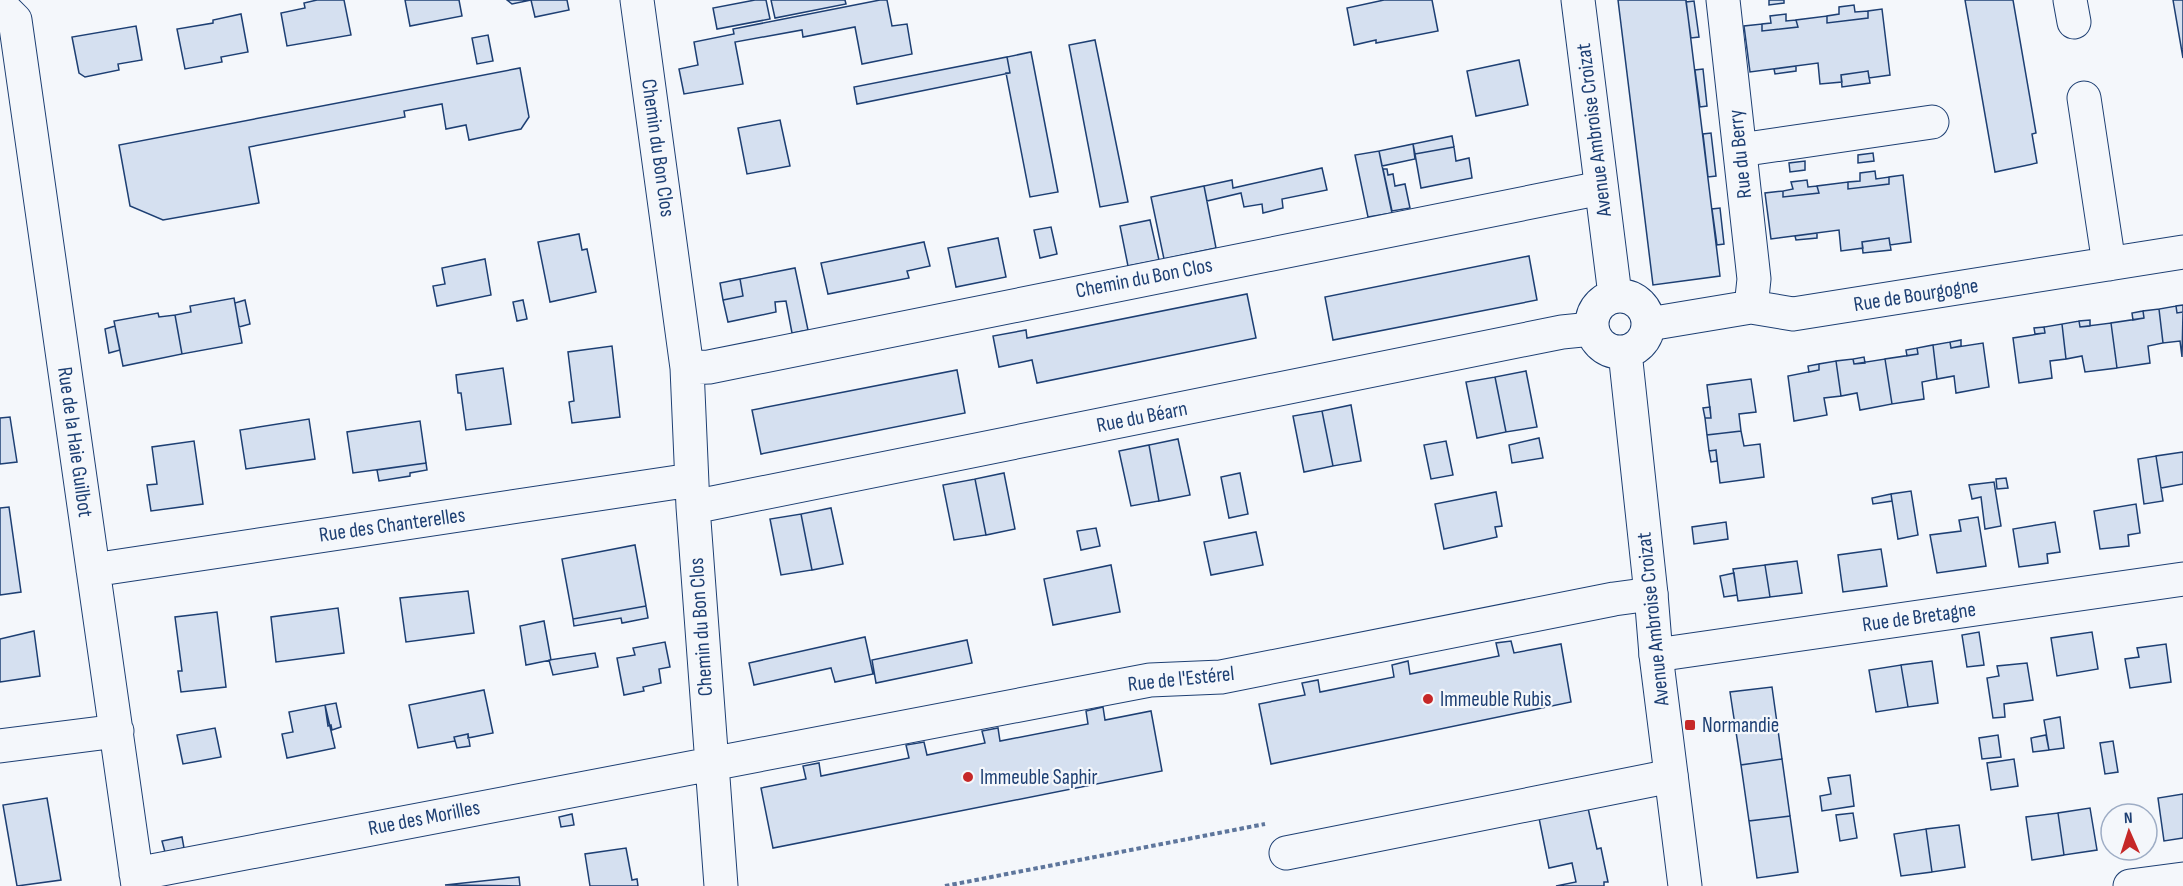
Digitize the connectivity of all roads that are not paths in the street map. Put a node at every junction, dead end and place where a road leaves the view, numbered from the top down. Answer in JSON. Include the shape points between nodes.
{"nodes":[{"id":1,"x":637,"y":0,"type":"edge"},
{"id":2,"x":1578,"y":0,"type":"edge"},
{"id":3,"x":1723,"y":0,"type":"edge"},
{"id":4,"x":0,"y":5,"type":"edge"},
{"id":5,"x":2084,"y":98,"type":"dead end"},
{"id":6,"x":1932,"y":122,"type":"dead end"},
{"id":7,"x":1740,"y":150,"type":"junction"},
{"id":8,"x":1601,"y":188,"type":"junction"},
{"id":9,"x":2183,"y":252,"type":"edge"},
{"id":10,"x":2109,"y":264,"type":"junction"},
{"id":11,"x":1615,"y":296,"type":"junction"},
{"id":12,"x":1750,"y":307,"type":"junction"},
{"id":13,"x":1649,"y":324,"type":"junction"},
{"id":14,"x":1592,"y":329,"type":"junction"},
{"id":15,"x":1625,"y":352,"type":"junction"},
{"id":16,"x":687,"y":368,"type":"junction"},
{"id":17,"x":692,"y":494,"type":"junction"},
{"id":18,"x":93,"y":570,"type":"junction"},
{"id":19,"x":2183,"y":579,"type":"edge"},
{"id":20,"x":1651,"y":594,"type":"junction"},
{"id":21,"x":1656,"y":655,"type":"junction"},
{"id":22,"x":117,"y":731,"type":"junction"},
{"id":23,"x":0,"y":746,"type":"edge"},
{"id":24,"x":711,"y":763,"type":"junction"},
{"id":25,"x":1671,"y":776,"type":"junction"},
{"id":26,"x":1286,"y":853,"type":"dead end"},
{"id":27,"x":2183,"y":879,"type":"edge"},
{"id":28,"x":137,"y":880,"type":"edge"},
{"id":29,"x":721,"y":886,"type":"edge"},
{"id":30,"x":1685,"y":886,"type":"edge"},
{"id":31,"x":2130,"y":886,"type":"edge"}],
"edges":[{"from":1,"to":16,"type":"street","name":"Chemin du Bon Clos"},
{"from":2,"to":8,"type":"street","name":"Avenue Ambroise Croizat"},
{"from":3,"to":7,"type":"street","name":"Rue du Berry"},
{"from":4,"to":18,"type":"street","name":"Rue de la Haie Guilbot","via":[[15,20]]},
{"from":5,"to":10,"type":"street"},
{"from":6,"to":7,"type":"street"},
{"from":7,"to":12,"type":"street","name":"Rue du Berry","via":[[1754,279]]},
{"from":8,"to":11,"type":"street","name":"Avenue Ambroise Croizat"},
{"from":8,"to":16,"type":"street","name":"Chemin du Bon Clos","via":[[709,367]]},
{"from":9,"to":10,"type":"street","name":"Rue de Bourgogne"},
{"from":10,"to":12,"type":"street","name":"Rue de Bourgogne","via":[[1793,314]]},
{"from":11,"to":13,"type":"street","via":[[1634,299],[1642,305]]},
{"from":11,"to":14,"type":"street","via":[[1607,298],[1594,311]]},
{"from":12,"to":13,"type":"street","name":"Rue de Bourgogne"},
{"from":13,"to":15,"type":"street","via":[[1642,342]]},
{"from":14,"to":15,"type":"street","via":[[1600,345]]},
{"from":14,"to":17,"type":"street","name":"Rue du Béarn"},
{"from":15,"to":20,"type":"street","name":"Avenue Ambroise Croizat"},
{"from":16,"to":17,"type":"street","name":"Chemin du Bon Clos"},
{"from":17,"to":18,"type":"street","name":"Rue des Chanterelles"},
{"from":17,"to":24,"type":"street","name":"Chemin du Bon Clos"},
{"from":18,"to":22,"type":"street","name":"Rue de la Haie Guilbot"},
{"from":19,"to":21,"type":"street","name":"Rue de Bretagne"},
{"from":20,"to":21,"type":"street","name":"Avenue Ambroise Croizat"},
{"from":20,"to":24,"type":"street","name":"Rue de l'Estérel","via":[[1221,677],[1150,680]]},
{"from":21,"to":25,"type":"street","name":"Avenue Ambroise Croizat"},
{"from":22,"to":23,"type":"street"},
{"from":22,"to":28,"type":"street","name":"Rue de la Haie Guilbot"},
{"from":24,"to":28,"type":"street","name":"Rue des Morilles"},
{"from":24,"to":29,"type":"street","name":"Chemin du Bon Clos"},
{"from":25,"to":26,"type":"street"},
{"from":25,"to":30,"type":"street","name":"Avenue Ambroise Croizat"},
{"from":27,"to":31,"type":"street"}]}
